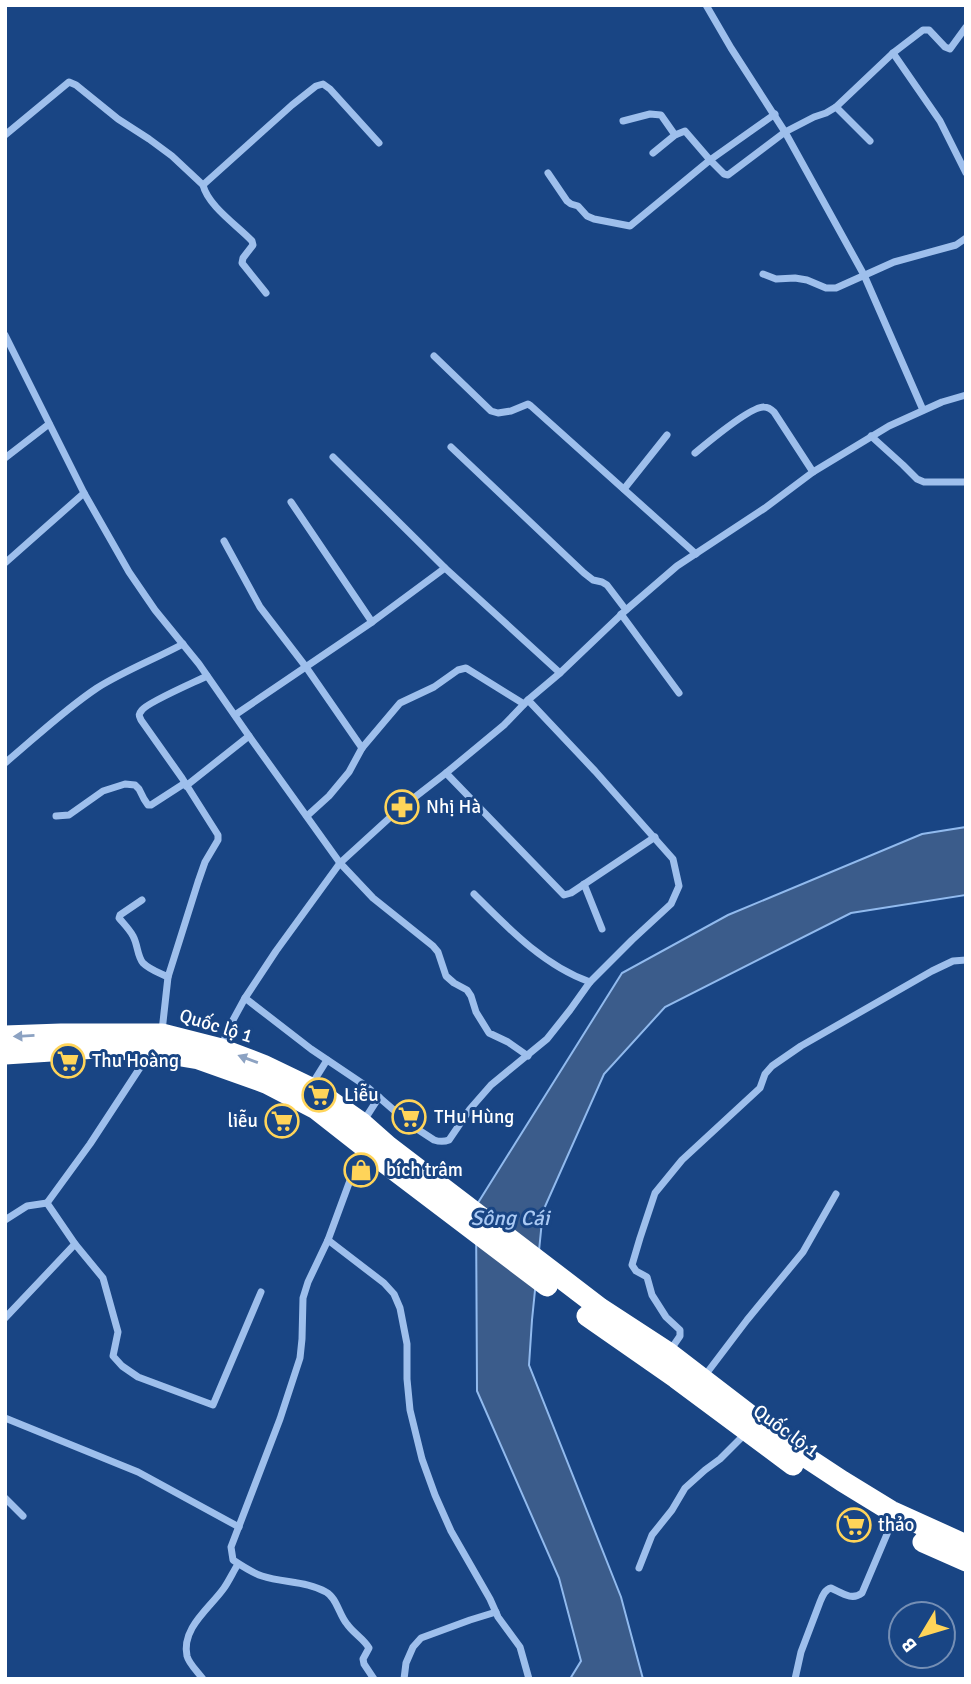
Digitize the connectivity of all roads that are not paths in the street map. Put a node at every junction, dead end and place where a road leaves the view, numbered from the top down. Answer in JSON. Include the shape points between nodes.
{"nodes":[{"id":1,"x":706,"y":5,"type":"edge"},
{"id":2,"x":966,"y":27,"type":"edge"},
{"id":3,"x":893,"y":53,"type":"junction"},
{"id":4,"x":836,"y":107,"type":"junction"},
{"id":5,"x":775,"y":114,"type":"junction"},
{"id":6,"x":623,"y":121,"type":"dead end"},
{"id":7,"x":786,"y":132,"type":"junction"},
{"id":8,"x":5,"y":135,"type":"edge"},
{"id":9,"x":675,"y":135,"type":"junction"},
{"id":10,"x":870,"y":141,"type":"dead end"},
{"id":11,"x":379,"y":143,"type":"dead end"},
{"id":12,"x":653,"y":153,"type":"dead end"},
{"id":13,"x":710,"y":160,"type":"junction"},
{"id":14,"x":548,"y":173,"type":"dead end"},
{"id":15,"x":966,"y":173,"type":"edge"},
{"id":16,"x":203,"y":185,"type":"junction"},
{"id":17,"x":966,"y":238,"type":"edge"},
{"id":18,"x":763,"y":274,"type":"dead end"},
{"id":19,"x":864,"y":275,"type":"junction"},
{"id":20,"x":266,"y":293,"type":"dead end"},
{"id":21,"x":5,"y":335,"type":"edge"},
{"id":22,"x":434,"y":356,"type":"dead end"},
{"id":23,"x":966,"y":395,"type":"edge"},
{"id":24,"x":923,"y":410,"type":"junction"},
{"id":25,"x":49,"y":424,"type":"junction"},
{"id":26,"x":667,"y":435,"type":"dead end"},
{"id":27,"x":871,"y":436,"type":"junction"},
{"id":28,"x":451,"y":447,"type":"dead end"},
{"id":29,"x":695,"y":453,"type":"dead end"},
{"id":30,"x":333,"y":457,"type":"dead end"},
{"id":31,"x":5,"y":458,"type":"edge"},
{"id":32,"x":813,"y":472,"type":"junction"},
{"id":33,"x":966,"y":482,"type":"edge"},
{"id":34,"x":624,"y":489,"type":"junction"},
{"id":35,"x":84,"y":493,"type":"junction"},
{"id":36,"x":291,"y":502,"type":"dead end"},
{"id":37,"x":224,"y":541,"type":"dead end"},
{"id":38,"x":695,"y":554,"type":"junction"},
{"id":39,"x":5,"y":563,"type":"edge"},
{"id":40,"x":445,"y":568,"type":"junction"},
{"id":41,"x":623,"y":612,"type":"junction"},
{"id":42,"x":372,"y":622,"type":"junction"},
{"id":43,"x":183,"y":644,"type":"junction"},
{"id":44,"x":306,"y":667,"type":"junction"},
{"id":45,"x":560,"y":673,"type":"junction"},
{"id":46,"x":207,"y":677,"type":"junction"},
{"id":47,"x":679,"y":693,"type":"dead end"},
{"id":48,"x":526,"y":702,"type":"junction"},
{"id":49,"x":235,"y":715,"type":"junction"},
{"id":50,"x":249,"y":736,"type":"junction"},
{"id":51,"x":362,"y":748,"type":"junction"},
{"id":52,"x":5,"y":763,"type":"edge"},
{"id":53,"x":446,"y":774,"type":"junction"},
{"id":54,"x":186,"y":785,"type":"junction"},
{"id":55,"x":56,"y":816,"type":"dead end"},
{"id":56,"x":307,"y":816,"type":"junction"},
{"id":57,"x":655,"y":837,"type":"junction"},
{"id":58,"x":340,"y":863,"type":"junction"},
{"id":59,"x":584,"y":884,"type":"junction"},
{"id":60,"x":474,"y":894,"type":"dead end"},
{"id":61,"x":142,"y":900,"type":"dead end"},
{"id":62,"x":602,"y":929,"type":"dead end"},
{"id":63,"x":966,"y":960,"type":"edge"},
{"id":64,"x":168,"y":977,"type":"junction"},
{"id":65,"x":590,"y":982,"type":"junction"},
{"id":66,"x":245,"y":998,"type":"junction"},
{"id":67,"x":5,"y":1037,"type":"edge"},
{"id":68,"x":157,"y":1042,"type":"junction"},
{"id":69,"x":221,"y":1049,"type":"junction"},
{"id":70,"x":5,"y":1054,"type":"edge"},
{"id":71,"x":528,"y":1056,"type":"junction"},
{"id":72,"x":327,"y":1060,"type":"junction"},
{"id":73,"x":309,"y":1087,"type":"junction"},
{"id":74,"x":379,"y":1097,"type":"junction"},
{"id":75,"x":362,"y":1123,"type":"junction"},
{"id":76,"x":363,"y":1146,"type":"junction"},
{"id":77,"x":385,"y":1153,"type":"junction"},
{"id":78,"x":836,"y":1195,"type":"dead end"},
{"id":79,"x":47,"y":1203,"type":"junction"},
{"id":80,"x":5,"y":1220,"type":"edge"},
{"id":81,"x":328,"y":1240,"type":"junction"},
{"id":82,"x":75,"y":1244,"type":"junction"},
{"id":83,"x":261,"y":1292,"type":"dead end"},
{"id":84,"x":596,"y":1313,"type":"junction"},
{"id":85,"x":5,"y":1318,"type":"edge"},
{"id":86,"x":669,"y":1353,"type":"junction"},
{"id":87,"x":702,"y":1378,"type":"junction"},
{"id":88,"x":5,"y":1418,"type":"edge"},
{"id":89,"x":747,"y":1432,"type":"junction"},
{"id":90,"x":5,"y":1498,"type":"edge"},
{"id":91,"x":23,"y":1516,"type":"dead end"},
{"id":92,"x":239,"y":1527,"type":"junction"},
{"id":93,"x":890,"y":1527,"type":"junction"},
{"id":94,"x":966,"y":1545,"type":"edge"},
{"id":95,"x":966,"y":1561,"type":"edge"},
{"id":96,"x":238,"y":1564,"type":"junction"},
{"id":97,"x":639,"y":1568,"type":"dead end"},
{"id":98,"x":496,"y":1612,"type":"junction"},
{"id":99,"x":203,"y":1679,"type":"edge"},
{"id":100,"x":374,"y":1679,"type":"edge"},
{"id":101,"x":404,"y":1679,"type":"edge"},
{"id":102,"x":529,"y":1679,"type":"edge"},
{"id":103,"x":796,"y":1679,"type":"edge"}],
"edges":[{"from":1,"to":5,"type":"street"},
{"from":2,"to":3,"type":"street","via":[[950,49],[926,30]]},
{"from":3,"to":4,"type":"street"},
{"from":3,"to":15,"type":"street","via":[[940,121]]},
{"from":4,"to":7,"type":"street"},
{"from":4,"to":10,"type":"street"},
{"from":5,"to":7,"type":"street"},
{"from":5,"to":13,"type":"street"},
{"from":6,"to":9,"type":"street","via":[[657,114]]},
{"from":7,"to":13,"type":"street","via":[[728,174]]},
{"from":7,"to":19,"type":"street"},
{"from":8,"to":16,"type":"street","via":[[69,82],[172,156]]},
{"from":9,"to":12,"type":"street"},
{"from":9,"to":13,"type":"street","via":[[685,131]]},
{"from":11,"to":16,"type":"street","via":[[323,84]]},
{"from":13,"to":14,"type":"street","via":[[630,226],[587,216],[567,201]]},
{"from":16,"to":20,"type":"street","via":[[218,208],[253,241],[242,261]]},
{"from":17,"to":19,"type":"street"},
{"from":18,"to":19,"type":"street","via":[[807,280],[831,289]]},
{"from":19,"to":24,"type":"street"},
{"from":21,"to":25,"type":"street"},
{"from":22,"to":34,"type":"street","via":[[491,411],[504,413],[531,406]]},
{"from":23,"to":24,"type":"street"},
{"from":24,"to":27,"type":"street"},
{"from":25,"to":31,"type":"street"},
{"from":25,"to":35,"type":"street"},
{"from":26,"to":34,"type":"street"},
{"from":27,"to":32,"type":"street"},
{"from":27,"to":33,"type":"street","via":[[917,479]]},
{"from":28,"to":41,"type":"street","via":[[584,573],[607,586]]},
{"from":29,"to":32,"type":"street","via":[[744,416],[767,407]]},
{"from":30,"to":40,"type":"street"},
{"from":32,"to":38,"type":"street"},
{"from":34,"to":38,"type":"street"},
{"from":35,"to":39,"type":"street"},
{"from":35,"to":43,"type":"street","via":[[129,572]]},
{"from":36,"to":42,"type":"street"},
{"from":37,"to":44,"type":"street","via":[[260,607]]},
{"from":38,"to":41,"type":"street"},
{"from":40,"to":42,"type":"street"},
{"from":40,"to":45,"type":"street"},
{"from":41,"to":45,"type":"street"},
{"from":41,"to":47,"type":"street"},
{"from":42,"to":44,"type":"street"},
{"from":43,"to":46,"type":"street"},
{"from":43,"to":52,"type":"street","via":[[97,689]]},
{"from":44,"to":49,"type":"street"},
{"from":44,"to":51,"type":"street"},
{"from":45,"to":48,"type":"street"},
{"from":46,"to":49,"type":"street"},
{"from":46,"to":54,"type":"street","via":[[146,707],[139,715]]},
{"from":48,"to":51,"type":"street","via":[[467,668],[458,670],[400,703]]},
{"from":48,"to":53,"type":"street"},
{"from":48,"to":57,"type":"street"},
{"from":49,"to":50,"type":"street"},
{"from":50,"to":54,"type":"street"},
{"from":50,"to":56,"type":"street"},
{"from":51,"to":56,"type":"street","via":[[349,772]]},
{"from":53,"to":58,"type":"street"},
{"from":53,"to":59,"type":"street","via":[[564,895]]},
{"from":54,"to":55,"type":"street","via":[[148,805],[135,785],[125,784],[103,791],[69,815]]},
{"from":54,"to":64,"type":"street","via":[[216,829],[218,840],[205,862]]},
{"from":56,"to":58,"type":"street"},
{"from":57,"to":59,"type":"street"},
{"from":57,"to":65,"type":"street","via":[[673,859],[679,886],[676,895]]},
{"from":58,"to":66,"type":"street"},
{"from":58,"to":71,"type":"street","via":[[373,898],[433,946],[446,976],[467,989],[489,1033]]},
{"from":59,"to":62,"type":"street"},
{"from":60,"to":65,"type":"street","via":[[528,946]]},
{"from":61,"to":64,"type":"street","via":[[119,918],[133,936],[144,964]]},
{"from":63,"to":86,"type":"street","via":[[932,971],[772,1066],[760,1088],[682,1160],[658,1189],[632,1265],[647,1277],[652,1295],[680,1330]]},
{"from":64,"to":68,"type":"street"},
{"from":65,"to":71,"type":"street","via":[[547,1039]]},
{"from":66,"to":69,"type":"street"},
{"from":66,"to":72,"type":"street"},
{"from":68,"to":67,"type":"highway","name":"Quốc lộ 1","one_way":true,"via":[[61,1034]]},
{"from":68,"to":69,"type":"highway","name":"Quốc lộ 1"},
{"from":68,"to":70,"type":"highway","name":"Quốc lộ 1"},
{"from":68,"to":76,"type":"highway","name":"Quốc lộ 1","via":[[266,1083],[316,1108]]},
{"from":68,"to":79,"type":"street"},
{"from":73,"to":69,"type":"highway","name":"Quốc lộ 1","one_way":true},
{"from":71,"to":74,"type":"street","via":[[491,1085],[445,1142],[422,1133]]},
{"from":72,"to":73,"type":"street"},
{"from":72,"to":74,"type":"street"},
{"from":73,"to":75,"type":"highway","name":"Quốc lộ 1"},
{"from":74,"to":75,"type":"street"},
{"from":75,"to":77,"type":"highway","name":"Quốc lộ 1"},
{"from":76,"to":77,"type":"highway","name":"Quốc lộ 1"},
{"from":76,"to":81,"type":"street"},
{"from":77,"to":84,"type":"highway"},
{"from":78,"to":87,"type":"street","via":[[803,1252]]},
{"from":79,"to":80,"type":"street","via":[[27,1206]]},
{"from":79,"to":82,"type":"street"},
{"from":81,"to":92,"type":"street","via":[[303,1298],[300,1358]]},
{"from":81,"to":98,"type":"street","via":[[394,1294],[404,1325],[410,1410],[422,1459],[451,1531]]},
{"from":82,"to":83,"type":"street","via":[[103,1278],[118,1332],[113,1356],[138,1377],[212,1405]]},
{"from":82,"to":85,"type":"street"},
{"from":84,"to":86,"type":"highway","name":"Quốc lộ 1"},
{"from":84,"to":89,"type":"highway","name":"Quốc lộ 1"},
{"from":86,"to":87,"type":"highway","name":"Quốc lộ 1"},
{"from":87,"to":94,"type":"highway","name":"Quốc lộ 1","via":[[842,1482],[891,1511]]},
{"from":88,"to":92,"type":"street","via":[[138,1472]]},
{"from":89,"to":93,"type":"highway","name":"Quốc lộ 1"},
{"from":89,"to":97,"type":"street","via":[[685,1488],[652,1535]]},
{"from":90,"to":91,"type":"street"},
{"from":92,"to":96,"type":"street","via":[[231,1547]]},
{"from":93,"to":95,"type":"highway","name":"Quốc lộ 1"},
{"from":93,"to":103,"type":"street","via":[[863,1593],[852,1597],[831,1588],[824,1594],[801,1652]]},
{"from":96,"to":99,"type":"street","via":[[190,1635],[188,1659]]},
{"from":96,"to":100,"type":"street","via":[[262,1576],[326,1592],[344,1622],[366,1644],[369,1651],[364,1664]]},
{"from":98,"to":101,"type":"street","via":[[421,1638],[406,1663]]},
{"from":98,"to":102,"type":"street","via":[[520,1647]]}]}
